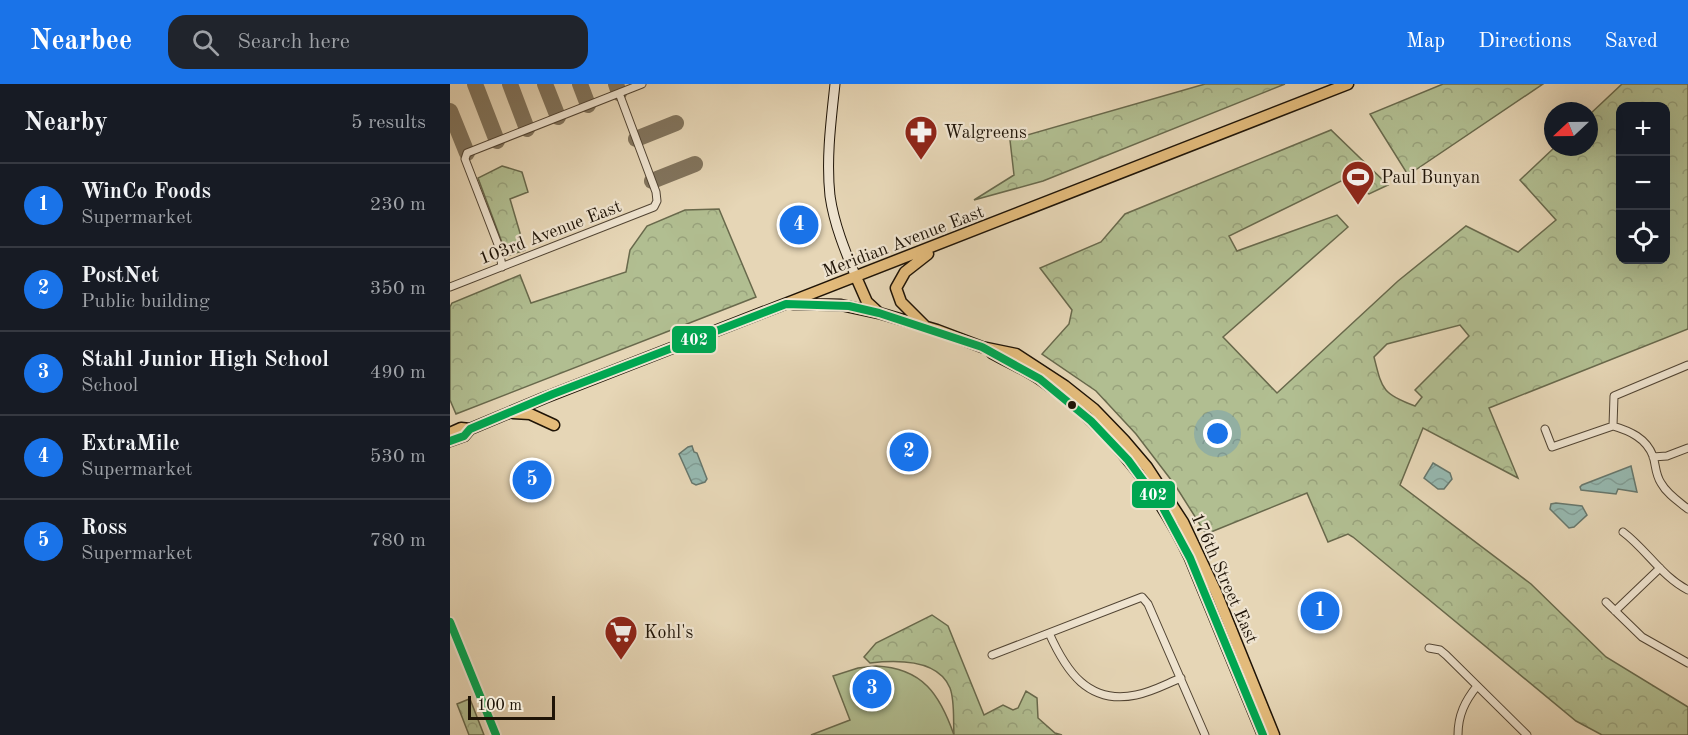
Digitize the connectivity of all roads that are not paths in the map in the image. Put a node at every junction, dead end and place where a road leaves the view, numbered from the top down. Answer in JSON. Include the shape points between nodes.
{"nodes":[{"id":1,"x":642,"y":84,"type":"edge"},
{"id":2,"x":835,"y":84,"type":"edge"},
{"id":3,"x":1348,"y":84,"type":"edge"},
{"id":4,"x":619,"y":93,"type":"junction"},
{"id":5,"x":942,"y":244,"type":"junction"},
{"id":6,"x":502,"y":267,"type":"junction"},
{"id":7,"x":856,"y":277,"type":"junction"},
{"id":8,"x":450,"y":287,"type":"edge"},
{"id":9,"x":786,"y":304,"type":"junction"},
{"id":10,"x":879,"y":313,"type":"junction"},
{"id":11,"x":926,"y":327,"type":"junction"},
{"id":12,"x":982,"y":347,"type":"junction"},
{"id":13,"x":1014,"y":364,"type":"junction"},
{"id":14,"x":1688,"y":365,"type":"edge"},
{"id":15,"x":1065,"y":386,"type":"junction"},
{"id":16,"x":510,"y":413,"type":"junction"},
{"id":17,"x":554,"y":425,"type":"dead end"},
{"id":18,"x":1613,"y":426,"type":"junction"},
{"id":19,"x":470,"y":429,"type":"junction"},
{"id":20,"x":1545,"y":429,"type":"dead end"},
{"id":21,"x":450,"y":433,"type":"edge"},
{"id":22,"x":450,"y":441,"type":"edge"},
{"id":23,"x":1688,"y":448,"type":"edge"},
{"id":24,"x":1653,"y":457,"type":"junction"},
{"id":25,"x":1688,"y":509,"type":"edge"},
{"id":26,"x":1623,"y":532,"type":"dead end"},
{"id":27,"x":1660,"y":568,"type":"junction"},
{"id":28,"x":1688,"y":590,"type":"edge"},
{"id":29,"x":1606,"y":602,"type":"dead end"},
{"id":30,"x":1615,"y":611,"type":"junction"},
{"id":31,"x":450,"y":622,"type":"edge"},
{"id":32,"x":1049,"y":633,"type":"junction"},
{"id":33,"x":1429,"y":648,"type":"dead end"},
{"id":34,"x":993,"y":655,"type":"dead end"},
{"id":35,"x":1688,"y":663,"type":"edge"},
{"id":36,"x":1181,"y":678,"type":"junction"},
{"id":37,"x":1477,"y":686,"type":"junction"},
{"id":38,"x":496,"y":735,"type":"edge"},
{"id":39,"x":1205,"y":735,"type":"edge"},
{"id":40,"x":1263,"y":735,"type":"edge"},
{"id":41,"x":1274,"y":735,"type":"edge"},
{"id":42,"x":1458,"y":735,"type":"edge"},
{"id":43,"x":1527,"y":735,"type":"edge"}],
"edges":[{"from":1,"to":4,"type":"street"},
{"from":2,"to":7,"type":"main road","via":[[830,196]]},
{"from":3,"to":5,"type":"main road","name":"Meridian Avenue East"},
{"from":4,"to":6,"type":"street","via":[[467,153],[465,159],[499,247]]},
{"from":4,"to":6,"type":"street","name":"103rd Avenue East","via":[[657,201],[651,209]]},
{"from":5,"to":7,"type":"main road","name":"Meridian Avenue East"},
{"from":5,"to":11,"type":"main road","via":[[905,272],[896,288],[901,302]]},
{"from":6,"to":8,"type":"street","name":"103rd Avenue East"},
{"from":7,"to":9,"type":"main road","name":"Meridian Avenue East"},
{"from":7,"to":10,"type":"main road","via":[[867,302]]},
{"from":9,"to":10,"type":"main road","name":"176th Street East","via":[[841,305]]},
{"from":9,"to":16,"type":"main road","name":"Meridian Avenue East"},
{"from":10,"to":11,"type":"main road","name":"176th Street East"},
{"from":11,"to":12,"type":"main road","name":"176th Street East"},
{"from":12,"to":13,"type":"main road","name":"176th Street East"},
{"from":12,"to":15,"type":"main road","name":"176th Street East","via":[[1016,354]]},
{"from":13,"to":15,"type":"main road"},
{"from":13,"to":40,"type":"main road","name":"176th Street East","via":[[1040,379],[1091,421],[1158,499],[1190,558]]},
{"from":14,"to":18,"type":"street","via":[[1614,396]]},
{"from":15,"to":41,"type":"main road","name":"176th Street East","via":[[1124,440],[1183,522]]},
{"from":16,"to":17,"type":"main road","via":[[530,414]]},
{"from":16,"to":19,"type":"main road","name":"Meridian Avenue East"},
{"from":18,"to":20,"type":"street","via":[[1552,447]]},
{"from":18,"to":24,"type":"street","via":[[1646,443]]},
{"from":19,"to":21,"type":"main road","name":"Meridian Avenue East"},
{"from":19,"to":22,"type":"main road","name":"Meridian Avenue East"},
{"from":23,"to":24,"type":"street"},
{"from":24,"to":25,"type":"street","via":[[1663,487]]},
{"from":26,"to":27,"type":"street"},
{"from":27,"to":28,"type":"street"},
{"from":27,"to":30,"type":"street"},
{"from":29,"to":30,"type":"street"},
{"from":30,"to":35,"type":"street","via":[[1642,637]]},
{"from":31,"to":38,"type":"street"},
{"from":32,"to":34,"type":"street"},
{"from":32,"to":36,"type":"street","via":[[1070,673],[1091,689],[1115,697],[1135,696]]},
{"from":32,"to":36,"type":"street","via":[[1141,597],[1148,604]]},
{"from":33,"to":37,"type":"street","via":[[1440,650]]},
{"from":36,"to":39,"type":"street"},
{"from":37,"to":42,"type":"street","via":[[1463,706]]},
{"from":37,"to":43,"type":"street"}]}
